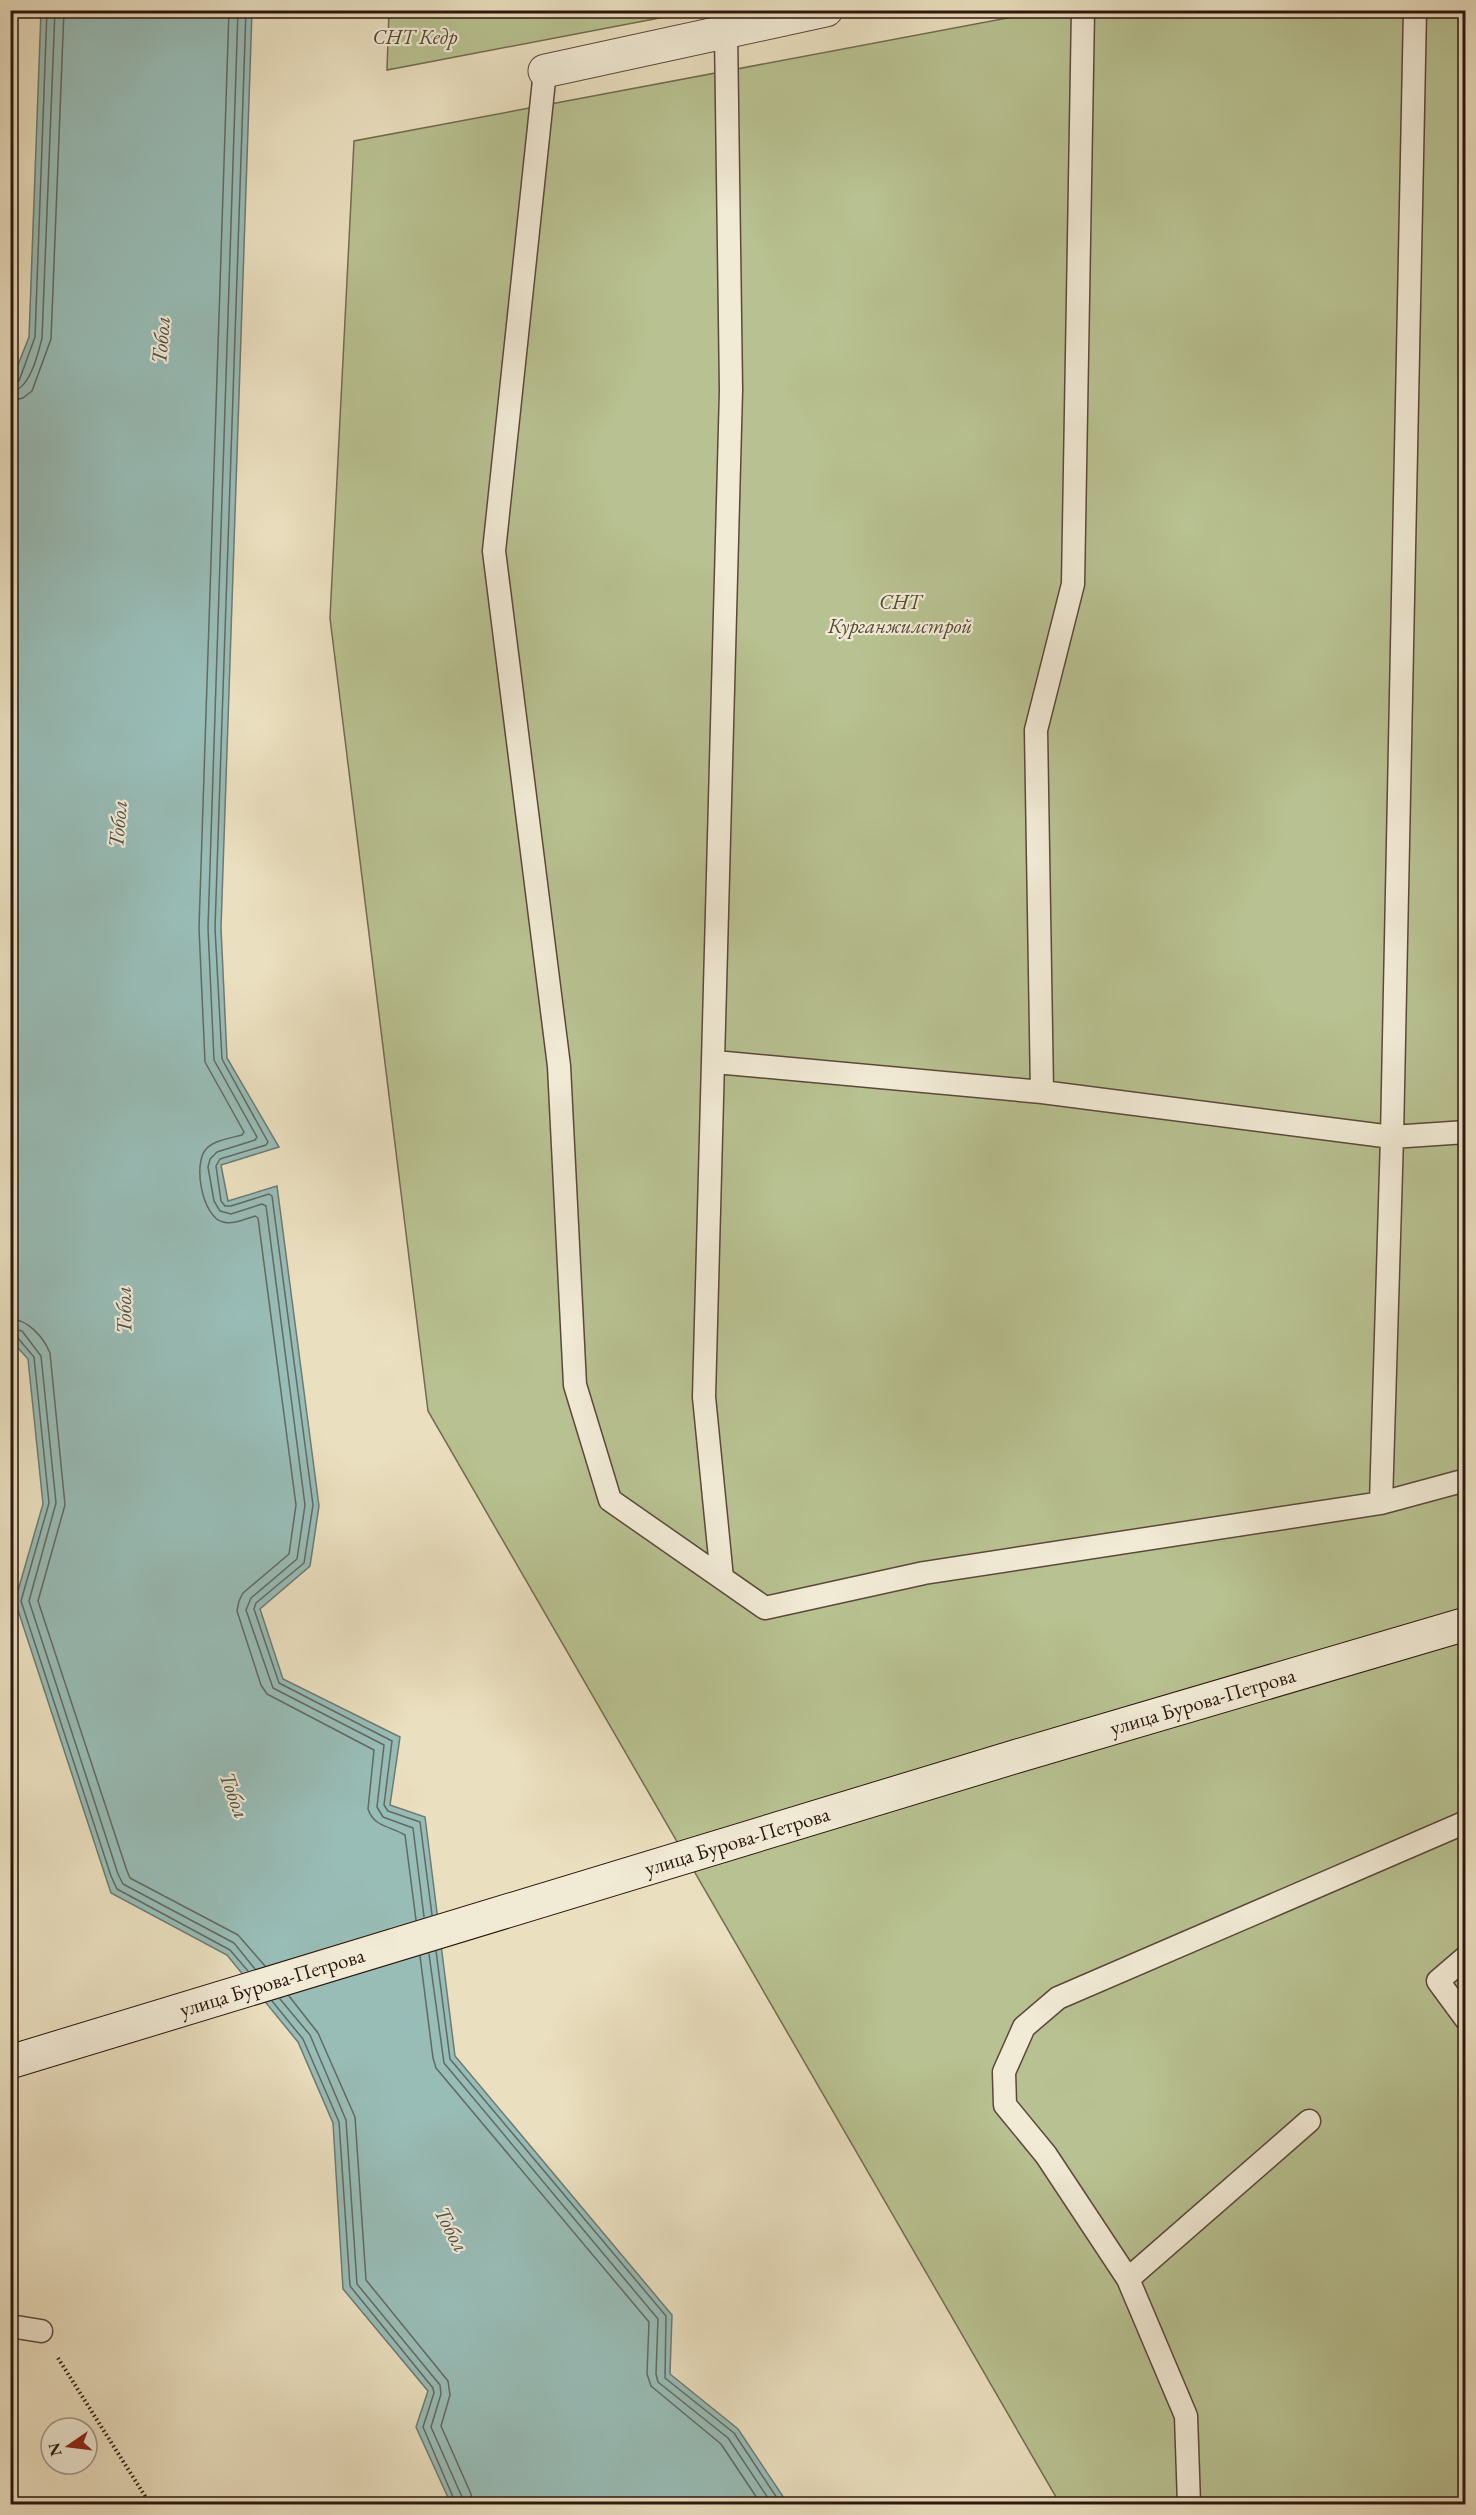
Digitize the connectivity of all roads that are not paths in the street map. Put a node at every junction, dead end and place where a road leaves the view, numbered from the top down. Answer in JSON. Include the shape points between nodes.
{"nodes":[{"id":1,"x":826,"y":10,"type":"edge"},
{"id":2,"x":1083,"y":10,"type":"edge"},
{"id":3,"x":1415,"y":10,"type":"edge"},
{"id":4,"x":726,"y":32,"type":"junction"},
{"id":5,"x":545,"y":71,"type":"joint"},
{"id":6,"x":715,"y":1062,"type":"junction"},
{"id":7,"x":1042,"y":1092,"type":"junction"},
{"id":8,"x":1466,"y":1132,"type":"edge"},
{"id":9,"x":1392,"y":1137,"type":"junction"},
{"id":10,"x":1466,"y":1480,"type":"edge"},
{"id":11,"x":1381,"y":1503,"type":"junction"},
{"id":12,"x":722,"y":1578,"type":"junction"},
{"id":13,"x":1466,"y":1624,"type":"edge"},
{"id":14,"x":1466,"y":1822,"type":"edge"},
{"id":15,"x":1466,"y":1957,"type":"edge"},
{"id":16,"x":1466,"y":2019,"type":"edge"},
{"id":17,"x":10,"y":2062,"type":"edge"},
{"id":18,"x":1309,"y":2121,"type":"dead end"},
{"id":19,"x":1128,"y":2279,"type":"junction"},
{"id":20,"x":10,"y":2326,"type":"edge"},
{"id":21,"x":41,"y":2331,"type":"road end"},
{"id":22,"x":1189,"y":2505,"type":"edge"}],
"edges":[{"from":1,"to":4,"type":"main road"},
{"from":2,"to":7,"type":"lane","via":[[1073,584],[1036,730]]},
{"from":3,"to":9,"type":"lane"},
{"from":4,"to":5,"type":"main road"},
{"from":4,"to":6,"type":"lane","via":[[731,390]]},
{"from":5,"to":12,"type":"lane","via":[[494,551],[559,1066],[575,1385],[610,1500]]},
{"from":6,"to":7,"type":"lane"},
{"from":6,"to":12,"type":"lane","via":[[704,1397]]},
{"from":7,"to":9,"type":"lane"},
{"from":8,"to":9,"type":"lane"},
{"from":9,"to":11,"type":"lane"},
{"from":10,"to":11,"type":"lane"},
{"from":11,"to":12,"type":"lane","via":[[924,1573],[765,1608]]},
{"from":13,"to":17,"type":"main road","name":"улица Бурова-Петрова"},
{"from":14,"to":19,"type":"lane","via":[[1058,1998],[1024,2027],[1004,2072],[1005,2105],[1046,2155]]},
{"from":15,"to":16,"type":"lane","via":[[1438,1980]]},
{"from":18,"to":19,"type":"lane"},
{"from":19,"to":22,"type":"lane","via":[[1186,2416]]},
{"from":20,"to":21,"type":"lane"}]}
